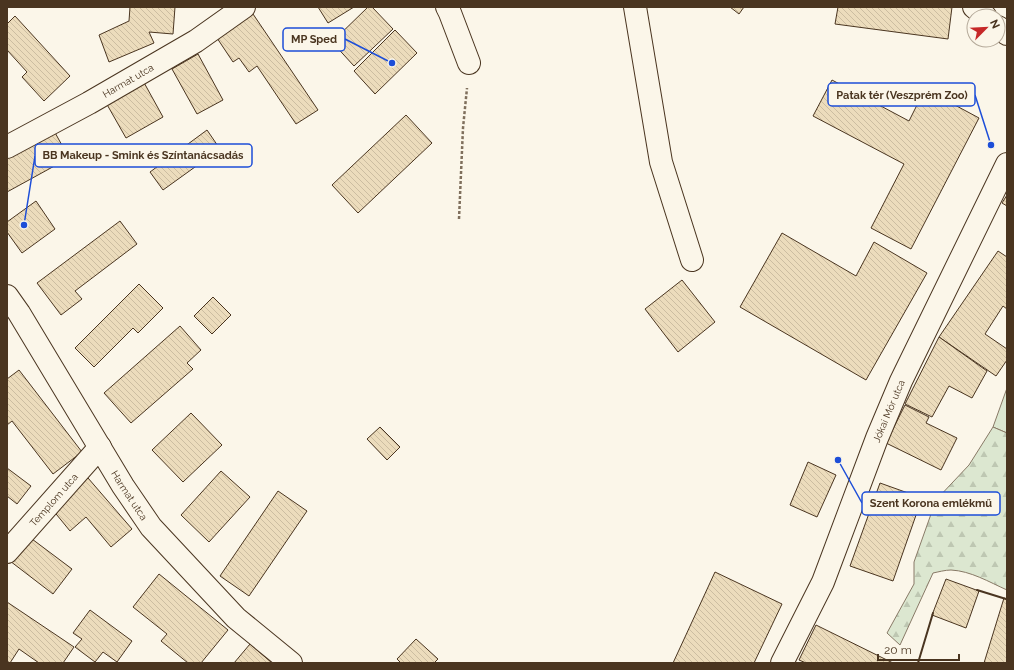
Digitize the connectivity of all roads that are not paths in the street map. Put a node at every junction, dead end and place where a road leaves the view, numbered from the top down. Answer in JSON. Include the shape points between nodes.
{"nodes":[{"id":1,"x":244,"y":7,"type":"edge"},
{"id":2,"x":447,"y":7,"type":"edge"},
{"id":3,"x":635,"y":7,"type":"edge"},
{"id":4,"x":469,"y":63,"type":"road end"},
{"id":5,"x":7,"y":147,"type":"edge"},
{"id":6,"x":1007,"y":164,"type":"edge"},
{"id":7,"x":692,"y":260,"type":"dead end"},
{"id":8,"x":7,"y":296,"type":"edge"},
{"id":9,"x":100,"y":447,"type":"junction"},
{"id":10,"x":7,"y":552,"type":"edge"},
{"id":11,"x":291,"y":663,"type":"edge"},
{"id":12,"x":782,"y":663,"type":"edge"}],
"edges":[{"from":1,"to":5,"type":"street","name":"Harmat utca","via":[[196,41],[90,103]]},
{"from":2,"to":4,"type":"street"},
{"from":3,"to":7,"type":"street","via":[[661,162]]},
{"from":6,"to":12,"type":"street","name":"Jókai Mór utca","via":[[901,381],[823,582]]},
{"from":8,"to":9,"type":"street","name":"Harmat utca"},
{"from":9,"to":10,"type":"street","name":"Templom utca"},
{"from":9,"to":11,"type":"street","name":"Harmat utca","via":[[151,527],[236,618]]}]}
